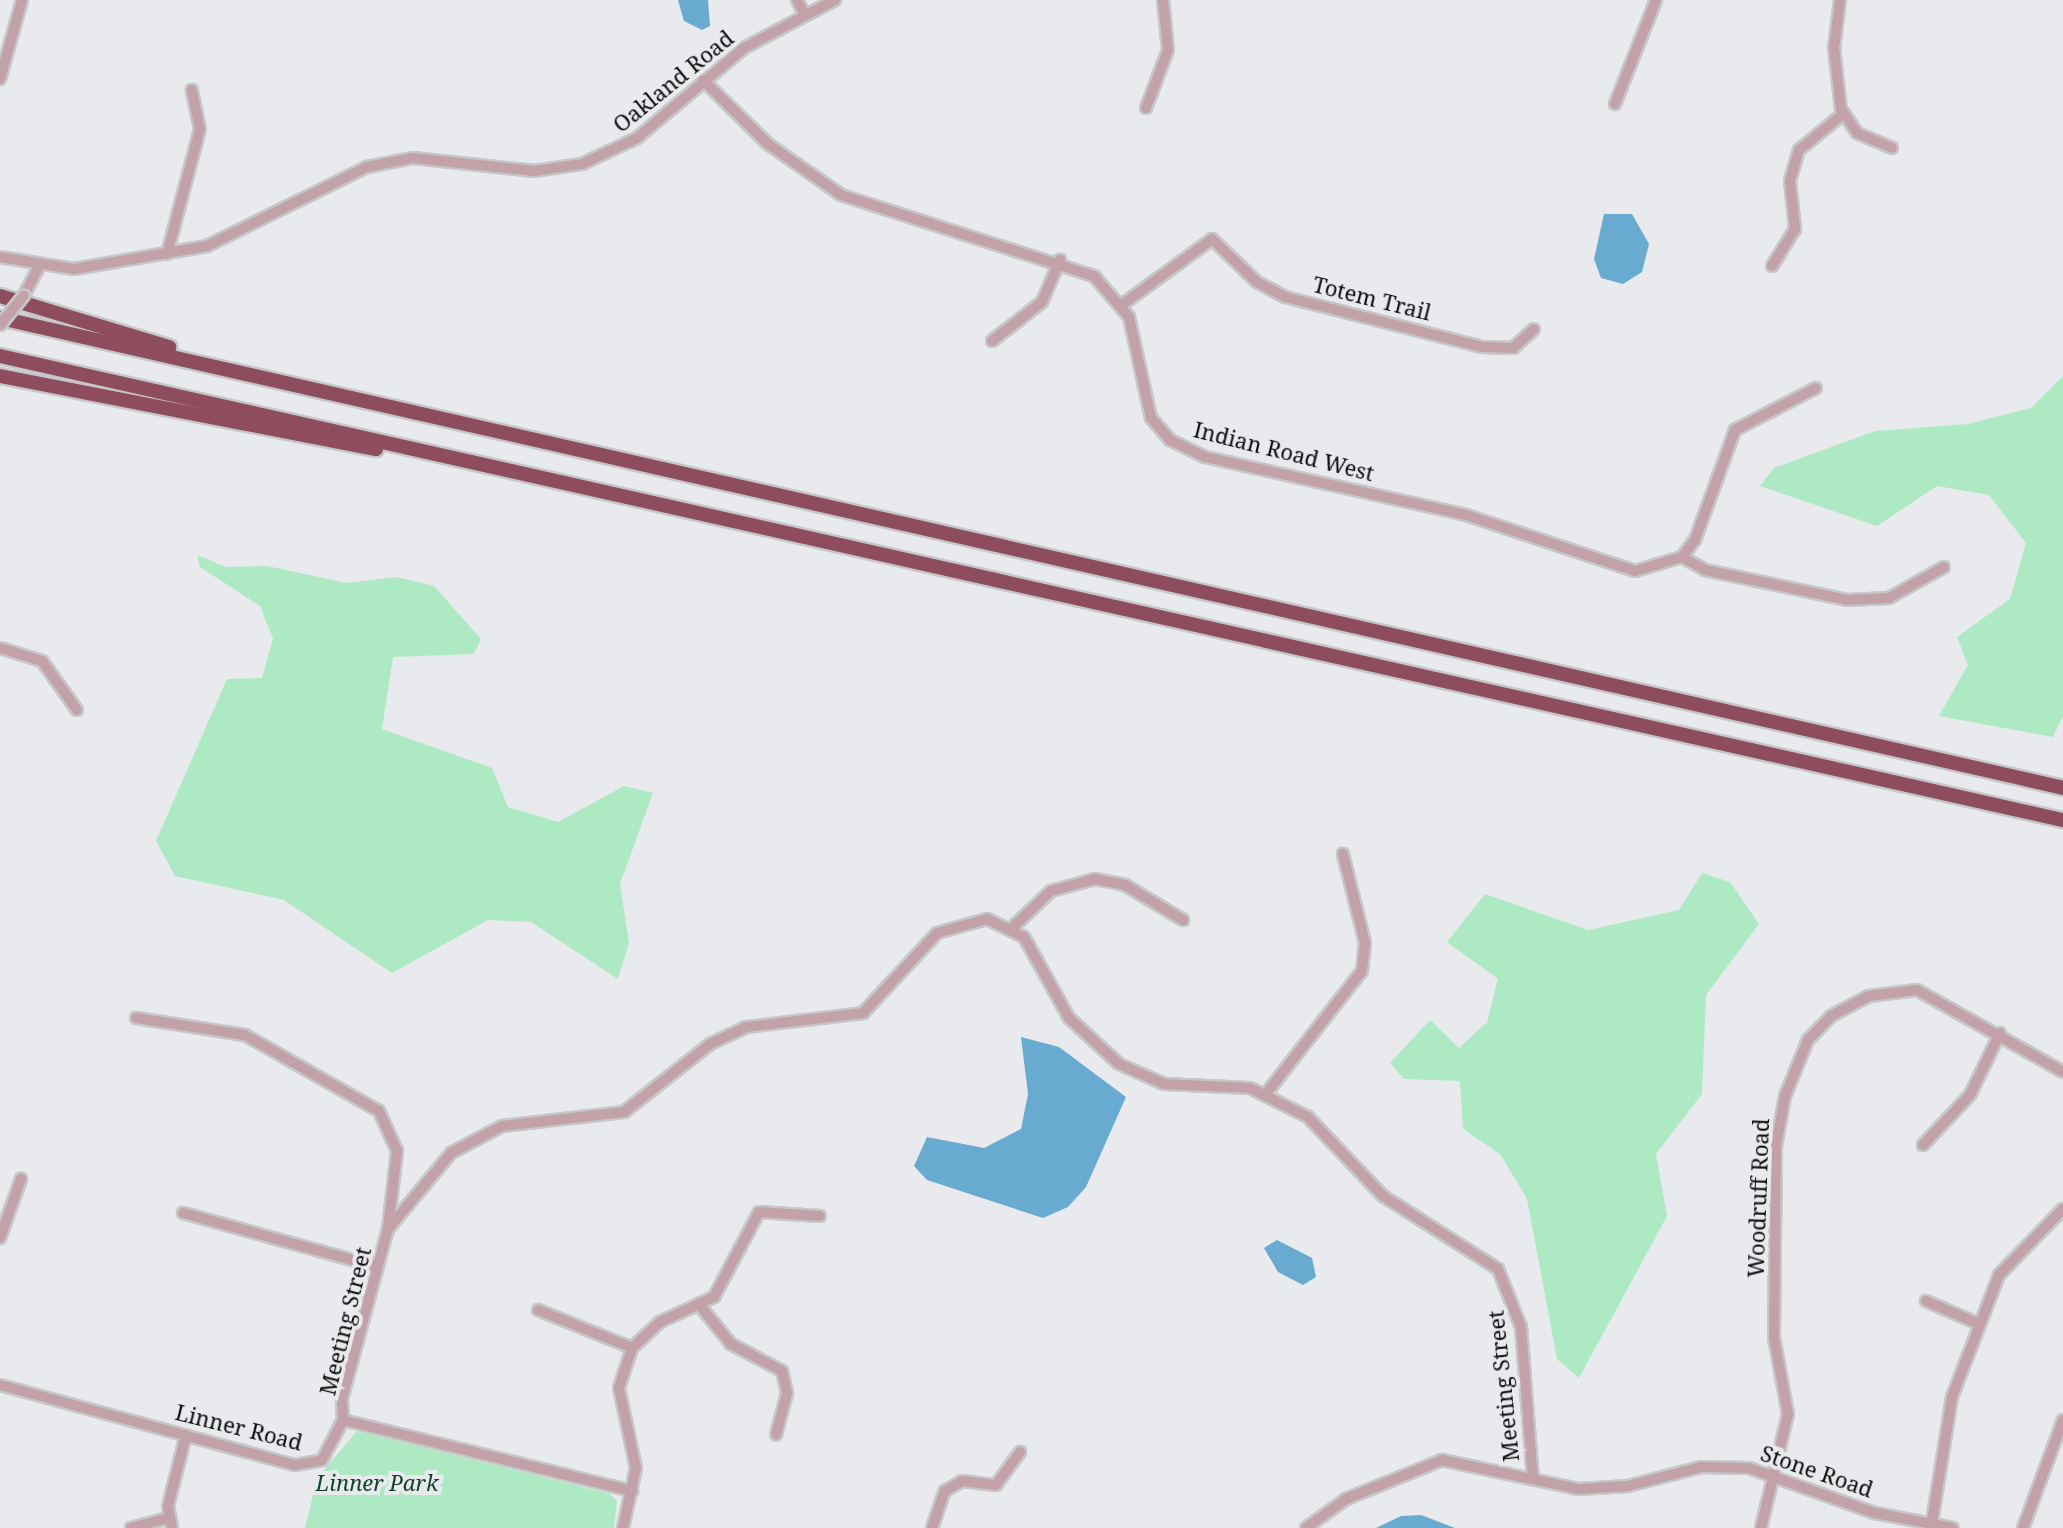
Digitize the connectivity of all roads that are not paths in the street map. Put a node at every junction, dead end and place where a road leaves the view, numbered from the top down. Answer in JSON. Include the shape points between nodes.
{"nodes":[{"id":1,"x":22,"y":0,"type":"edge"},
{"id":2,"x":797,"y":0,"type":"edge"},
{"id":3,"x":835,"y":0,"type":"edge"},
{"id":4,"x":1163,"y":0,"type":"edge"},
{"id":5,"x":1656,"y":0,"type":"edge"},
{"id":6,"x":1840,"y":0,"type":"edge"},
{"id":7,"x":804,"y":13,"type":"junction"},
{"id":8,"x":0,"y":79,"type":"edge"},
{"id":9,"x":703,"y":80,"type":"junction"},
{"id":10,"x":192,"y":90,"type":"dead end"},
{"id":11,"x":1615,"y":104,"type":"dead end"},
{"id":12,"x":1146,"y":108,"type":"dead end"},
{"id":13,"x":1843,"y":114,"type":"junction"},
{"id":14,"x":1892,"y":148,"type":"dead end"},
{"id":15,"x":167,"y":254,"type":"junction"},
{"id":16,"x":0,"y":257,"type":"edge"},
{"id":17,"x":1060,"y":260,"type":"junction"},
{"id":18,"x":1772,"y":266,"type":"dead end"},
{"id":19,"x":39,"y":267,"type":"junction"},
{"id":20,"x":0,"y":296,"type":"edge"},
{"id":21,"x":1123,"y":304,"type":"junction"},
{"id":22,"x":0,"y":318,"type":"edge"},
{"id":23,"x":0,"y":325,"type":"edge"},
{"id":24,"x":1534,"y":329,"type":"dead end"},
{"id":25,"x":992,"y":341,"type":"dead end"},
{"id":26,"x":0,"y":356,"type":"edge"},
{"id":27,"x":0,"y":376,"type":"edge"},
{"id":28,"x":265,"y":377,"type":"junction"},
{"id":29,"x":1816,"y":388,"type":"dead end"},
{"id":30,"x":421,"y":453,"type":"junction"},
{"id":31,"x":1682,"y":557,"type":"junction"},
{"id":32,"x":1944,"y":567,"type":"dead end"},
{"id":33,"x":0,"y":648,"type":"edge"},
{"id":34,"x":77,"y":710,"type":"dead end"},
{"id":35,"x":2063,"y":788,"type":"edge"},
{"id":36,"x":2063,"y":820,"type":"edge"},
{"id":37,"x":1343,"y":854,"type":"dead end"},
{"id":38,"x":1183,"y":920,"type":"dead end"},
{"id":39,"x":1013,"y":927,"type":"junction"},
{"id":40,"x":136,"y":1018,"type":"dead end"},
{"id":41,"x":2000,"y":1033,"type":"junction"},
{"id":42,"x":2063,"y":1072,"type":"edge"},
{"id":43,"x":1265,"y":1095,"type":"junction"},
{"id":44,"x":1923,"y":1145,"type":"dead end"},
{"id":45,"x":21,"y":1179,"type":"dead end"},
{"id":46,"x":2063,"y":1209,"type":"edge"},
{"id":47,"x":183,"y":1213,"type":"dead end"},
{"id":48,"x":820,"y":1216,"type":"dead end"},
{"id":49,"x":388,"y":1229,"type":"junction"},
{"id":50,"x":0,"y":1238,"type":"edge"},
{"id":51,"x":378,"y":1267,"type":"junction"},
{"id":52,"x":1926,"y":1301,"type":"dead end"},
{"id":53,"x":701,"y":1307,"type":"junction"},
{"id":54,"x":538,"y":1310,"type":"dead end"},
{"id":55,"x":1979,"y":1324,"type":"junction"},
{"id":56,"x":632,"y":1348,"type":"junction"},
{"id":57,"x":0,"y":1385,"type":"edge"},
{"id":58,"x":343,"y":1420,"type":"junction"},
{"id":59,"x":2063,"y":1420,"type":"edge"},
{"id":60,"x":186,"y":1435,"type":"junction"},
{"id":61,"x":776,"y":1435,"type":"dead end"},
{"id":62,"x":1020,"y":1452,"type":"dead end"},
{"id":63,"x":1778,"y":1474,"type":"junction"},
{"id":64,"x":1533,"y":1480,"type":"junction"},
{"id":65,"x":632,"y":1491,"type":"junction"},
{"id":66,"x":170,"y":1523,"type":"edge"},
{"id":67,"x":1931,"y":1527,"type":"edge"},
{"id":68,"x":131,"y":1528,"type":"edge"},
{"id":69,"x":623,"y":1528,"type":"edge"},
{"id":70,"x":932,"y":1528,"type":"edge"},
{"id":71,"x":1306,"y":1528,"type":"edge"},
{"id":72,"x":1761,"y":1528,"type":"edge"},
{"id":73,"x":1953,"y":1528,"type":"edge"},
{"id":74,"x":2023,"y":1528,"type":"edge"}],
"edges":[{"from":1,"to":8,"type":"street"},
{"from":2,"to":7,"type":"street"},
{"from":3,"to":7,"type":"street","name":"Oakland Road"},
{"from":4,"to":12,"type":"street","via":[[1168,50]]},
{"from":5,"to":11,"type":"street"},
{"from":6,"to":13,"type":"street","via":[[1834,64]]},
{"from":7,"to":9,"type":"street","name":"Oakland Road"},
{"from":9,"to":15,"type":"street","name":"Oakland Road","via":[[637,138],[582,164],[534,171],[438,158],[389,162],[344,177],[238,236]]},
{"from":9,"to":17,"type":"street","name":"Indian Road West","via":[[768,144],[841,195]]},
{"from":10,"to":15,"type":"street","via":[[200,129]]},
{"from":13,"to":14,"type":"street","via":[[1866,140]]},
{"from":13,"to":18,"type":"street","via":[[1799,150],[1790,181],[1795,229]]},
{"from":15,"to":19,"type":"street","name":"Oakland Road","via":[[74,269]]},
{"from":16,"to":19,"type":"street","name":"Oakland Road"},
{"from":17,"to":21,"type":"street","name":"Indian Road West","via":[[1094,276]]},
{"from":17,"to":25,"type":"street","via":[[1042,302]]},
{"from":19,"to":23,"type":"street","bridge":true},
{"from":20,"to":28,"type":"highway"},
{"from":21,"to":24,"type":"street","name":"Totem Trail","via":[[1212,239],[1257,282],[1285,297],[1483,347],[1513,348]]},
{"from":21,"to":31,"type":"street","name":"Indian Road West","via":[[1136,335],[1146,404],[1184,449],[1492,521],[1620,570],[1652,569]]},
{"from":22,"to":28,"type":"highway"},
{"from":26,"to":30,"type":"highway"},
{"from":27,"to":30,"type":"highway","via":[[343,446]]},
{"from":28,"to":35,"type":"highway"},
{"from":29,"to":31,"type":"street","via":[[1735,430],[1720,455],[1702,527]]},
{"from":30,"to":36,"type":"highway"},
{"from":31,"to":32,"type":"street","via":[[1705,570],[1847,600],[1889,598]]},
{"from":33,"to":34,"type":"street","via":[[42,661]]},
{"from":37,"to":43,"type":"street","via":[[1365,943],[1362,971]]},
{"from":38,"to":39,"type":"street","via":[[1125,885],[1095,879],[1051,891]]},
{"from":39,"to":43,"type":"street","name":"Meeting Street","via":[[1069,1018],[1119,1064],[1164,1084],[1234,1084]]},
{"from":39,"to":49,"type":"street","name":"Meeting Street","via":[[987,919],[952,924],[863,1013],[727,1033],[624,1112],[484,1132],[451,1153]]},
{"from":40,"to":49,"type":"street","via":[[245,1035],[379,1111],[397,1151]]},
{"from":41,"to":42,"type":"street","name":"Woodruff Road"},
{"from":41,"to":44,"type":"street","via":[[1970,1095]]},
{"from":41,"to":63,"type":"street","name":"Woodruff Road","via":[[1933,993],[1900,989],[1831,1016],[1808,1040],[1785,1096],[1776,1146],[1774,1338],[1788,1414]]},
{"from":43,"to":64,"type":"street","name":"Meeting Street","via":[[1326,1130],[1383,1196],[1498,1269],[1521,1327]]},
{"from":45,"to":50,"type":"street"},
{"from":46,"to":55,"type":"street","via":[[2009,1258]]},
{"from":47,"to":51,"type":"street"},
{"from":48,"to":53,"type":"street","via":[[759,1212],[722,1287]]},
{"from":49,"to":51,"type":"street","name":"Meeting Street"},
{"from":51,"to":58,"type":"street","name":"Meeting Street","via":[[342,1399]]},
{"from":52,"to":55,"type":"street"},
{"from":53,"to":56,"type":"street","via":[[660,1322]]},
{"from":53,"to":61,"type":"street","via":[[731,1344],[782,1371],[787,1393]]},
{"from":54,"to":56,"type":"street"},
{"from":55,"to":67,"type":"street","via":[[1952,1397]]},
{"from":56,"to":65,"type":"street","via":[[619,1388],[635,1455]]},
{"from":57,"to":60,"type":"street","name":"Linner Road"},
{"from":58,"to":60,"type":"street","name":"Linner Road","via":[[332,1449],[307,1466]]},
{"from":58,"to":65,"type":"street"},
{"from":59,"to":74,"type":"street"},
{"from":60,"to":66,"type":"street"},
{"from":62,"to":70,"type":"street","via":[[996,1485],[962,1481],[945,1491]]},
{"from":63,"to":64,"type":"street","name":"Stone Road","via":[[1701,1467],[1604,1489]]},
{"from":63,"to":67,"type":"street","name":"Stone Road","via":[[1875,1513]]},
{"from":63,"to":72,"type":"street","name":"Woodruff Road"},
{"from":64,"to":71,"type":"street","name":"Stone Road","via":[[1460,1460],[1425,1463],[1325,1510]]},
{"from":65,"to":69,"type":"street"},
{"from":66,"to":68,"type":"street"},
{"from":67,"to":73,"type":"street","name":"Stone Road"}]}
